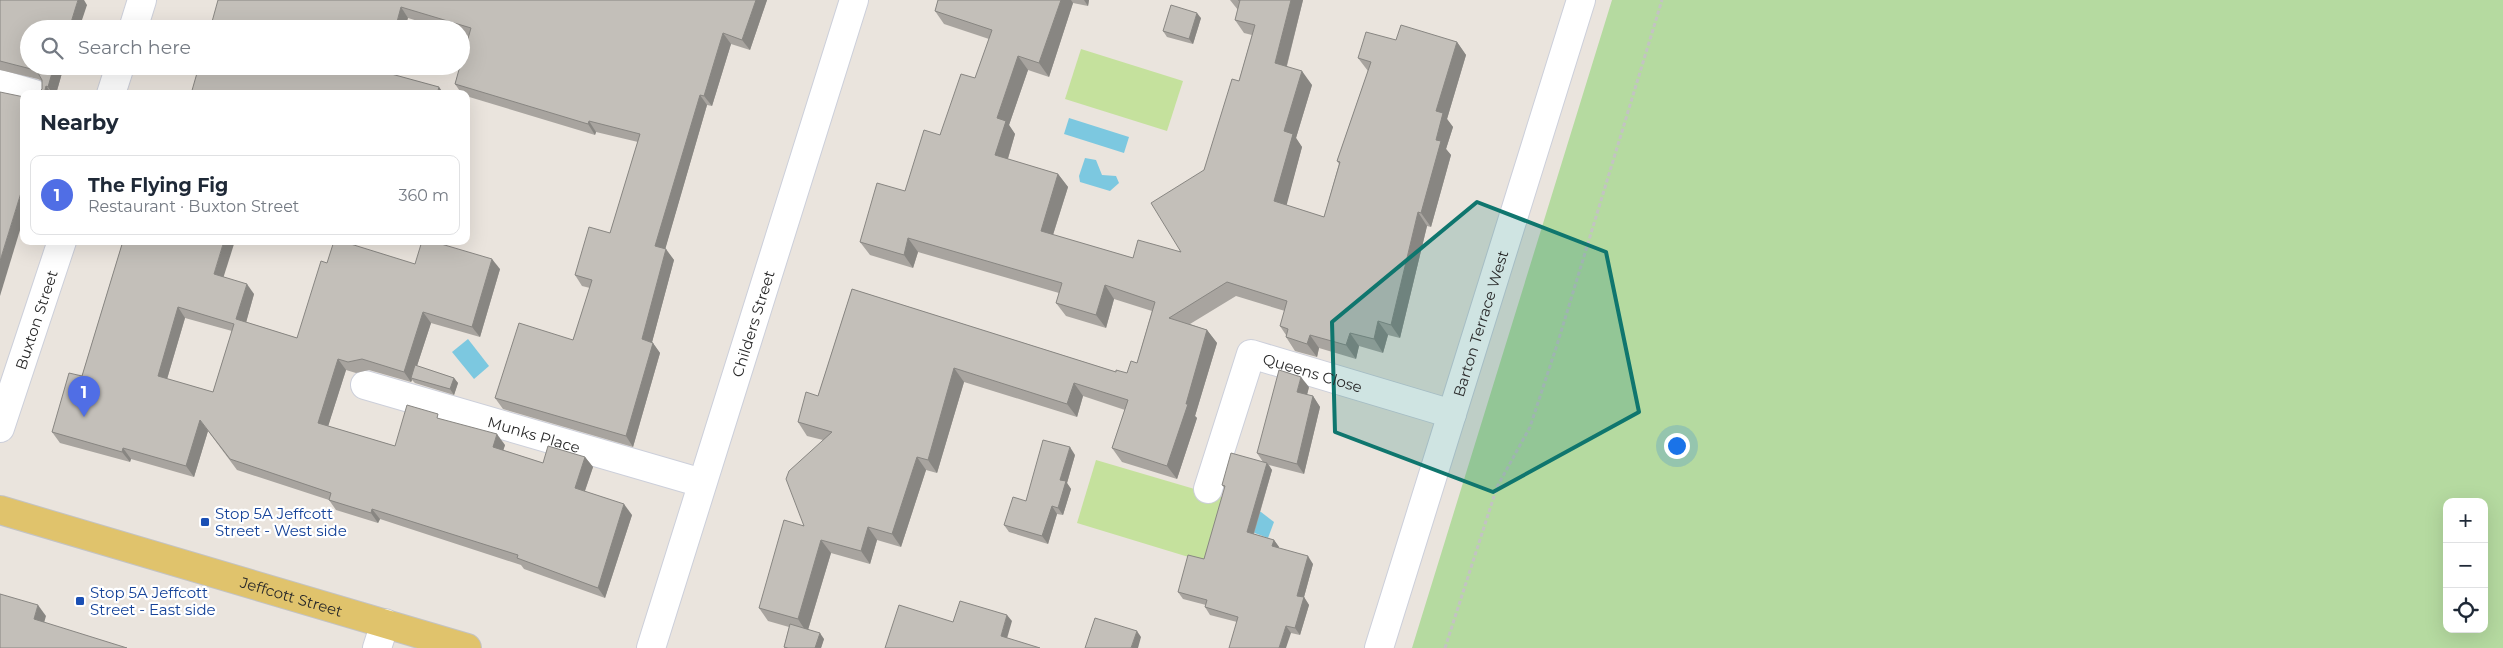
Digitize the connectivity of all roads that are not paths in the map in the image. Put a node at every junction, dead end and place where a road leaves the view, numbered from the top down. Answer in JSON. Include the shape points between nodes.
{"nodes":[{"id":1,"x":142,"y":0,"type":"edge"},
{"id":2,"x":854,"y":0,"type":"edge"},
{"id":3,"x":1582,"y":0,"type":"edge"},
{"id":4,"x":136,"y":20,"type":"edge"},
{"id":5,"x":117,"y":75,"type":"edge"},
{"id":6,"x":0,"y":84,"type":"edge"},
{"id":7,"x":20,"y":90,"type":"edge"},
{"id":8,"x":112,"y":90,"type":"edge"},
{"id":9,"x":61,"y":245,"type":"edge"},
{"id":10,"x":365,"y":385,"type":"dead end"},
{"id":11,"x":1452,"y":414,"type":"junction"},
{"id":12,"x":0,"y":428,"type":"edge"},
{"id":13,"x":702,"y":483,"type":"junction"},
{"id":14,"x":1208,"y":489,"type":"dead end"},
{"id":15,"x":0,"y":510,"type":"edge"},
{"id":16,"x":381,"y":636,"type":"edge"},
{"id":17,"x":467,"y":648,"type":"edge"},
{"id":18,"x":651,"y":648,"type":"edge"},
{"id":19,"x":1379,"y":648,"type":"edge"}],
"edges":[{"from":1,"to":4,"type":"street"},
{"from":2,"to":13,"type":"street","name":"Childers Street"},
{"from":3,"to":11,"type":"street","name":"Barton Terrace West"},
{"from":5,"to":8,"type":"street"},
{"from":6,"to":7,"type":"street"},
{"from":9,"to":12,"type":"street","name":"Buxton Street"},
{"from":10,"to":13,"type":"street","name":"Munks Place"},
{"from":11,"to":14,"type":"street","name":"Queens Close","via":[[1251,354]]},
{"from":11,"to":19,"type":"street","name":"Barton Terrace West"},
{"from":13,"to":18,"type":"street","name":"Childers Street"},
{"from":15,"to":16,"type":"main road","name":"Jeffcott Street"},
{"from":16,"to":17,"type":"main road","name":"Jeffcott Street"}]}
